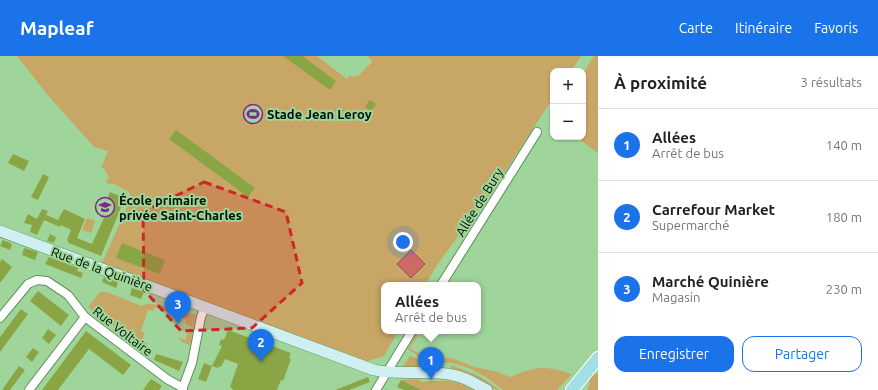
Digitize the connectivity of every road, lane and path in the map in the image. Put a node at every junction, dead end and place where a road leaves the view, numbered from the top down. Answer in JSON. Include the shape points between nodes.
{"nodes":[{"id":1,"x":537,"y":132,"type":"dead end"},
{"id":2,"x":0,"y":231,"type":"edge"},
{"id":3,"x":443,"y":282,"type":"edge"},
{"id":4,"x":205,"y":307,"type":"junction"},
{"id":5,"x":85,"y":317,"type":"junction"},
{"id":6,"x":0,"y":318,"type":"edge"},
{"id":7,"x":410,"y":334,"type":"edge"},
{"id":8,"x":598,"y":358,"type":"edge"},
{"id":9,"x":386,"y":373,"type":"junction"},
{"id":10,"x":483,"y":388,"type":"edge"},
{"id":11,"x":183,"y":389,"type":"edge"},
{"id":12,"x":29,"y":390,"type":"edge"},
{"id":13,"x":376,"y":390,"type":"edge"},
{"id":14,"x":572,"y":390,"type":"edge"}],
"edges":[{"from":1,"to":3,"type":"street","name":"Allée de Bury"},
{"from":2,"to":4,"type":"street","name":"Rue de la Quinière"},
{"from":4,"to":9,"type":"street","name":"Rue de la Quinière"},
{"from":4,"to":11,"type":"street"},
{"from":5,"to":6,"type":"street","name":"Rue Voltaire","via":[[60,288],[47,281],[32,281],[23,288]]},
{"from":5,"to":11,"type":"street","name":"Rue Voltaire"},
{"from":5,"to":12,"type":"street"},
{"from":7,"to":9,"type":"street"},
{"from":8,"to":14,"type":"main road"},
{"from":9,"to":10,"type":"street","name":"Rue de la Quinière","via":[[452,375]]},
{"from":9,"to":13,"type":"street"}]}
